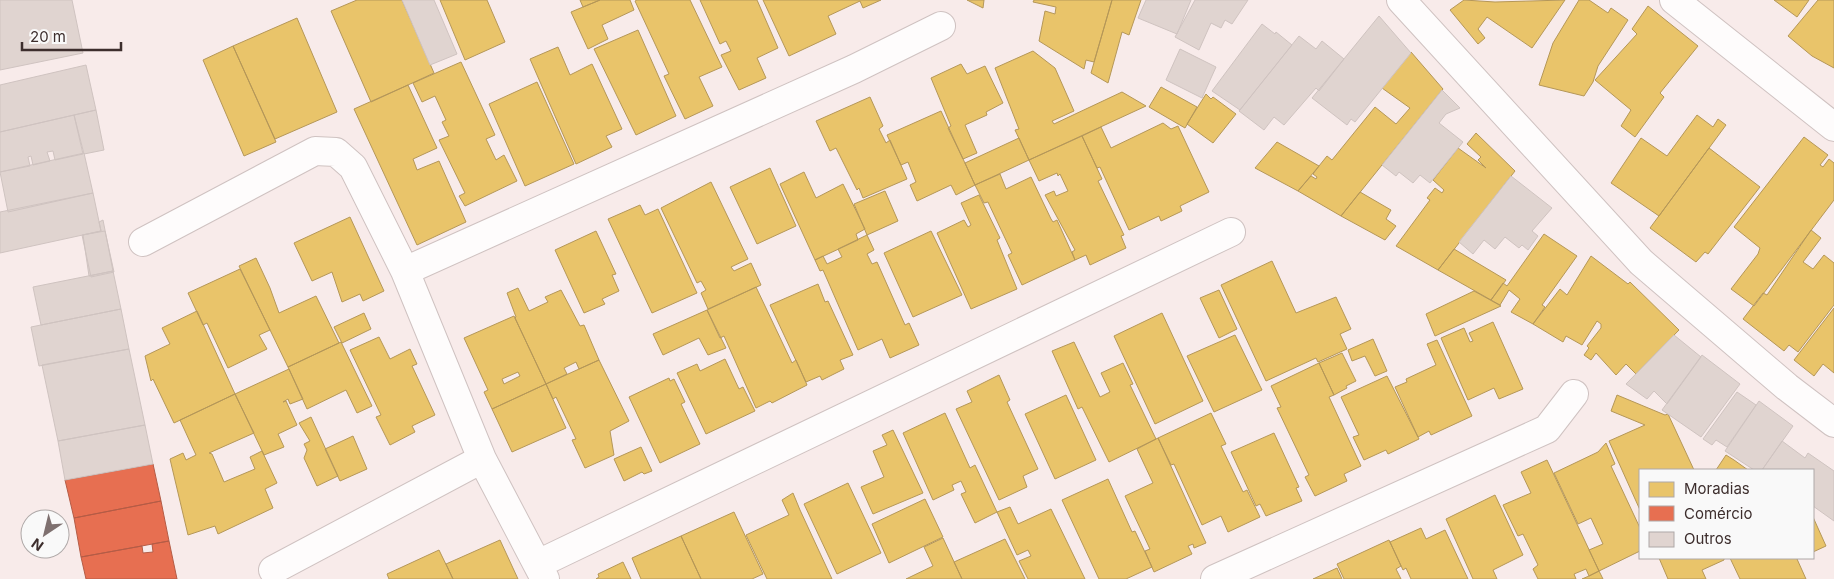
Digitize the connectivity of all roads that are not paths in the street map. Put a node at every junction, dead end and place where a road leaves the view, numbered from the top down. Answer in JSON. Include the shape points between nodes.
{"nodes":[{"id":1,"x":1674,"y":0,"type":"edge"},
{"id":2,"x":1412,"y":3,"type":"edge"},
{"id":3,"x":941,"y":26,"type":"dead end"},
{"id":4,"x":1834,"y":127,"type":"edge"},
{"id":5,"x":1231,"y":232,"type":"dead end"},
{"id":6,"x":143,"y":242,"type":"dead end"},
{"id":7,"x":405,"y":271,"type":"junction"},
{"id":8,"x":1574,"y":394,"type":"dead end"},
{"id":9,"x":1834,"y":423,"type":"edge"},
{"id":10,"x":482,"y":458,"type":"junction"},
{"id":11,"x":273,"y":570,"type":"dead end"},
{"id":12,"x":541,"y":571,"type":"edge"},
{"id":13,"x":1215,"y":579,"type":"edge"}],
"edges":[{"from":1,"to":4,"type":"street"},
{"from":2,"to":9,"type":"street","via":[[1641,262]]},
{"from":3,"to":7,"type":"street","via":[[854,69]]},
{"from":5,"to":12,"type":"street"},
{"from":6,"to":7,"type":"street","via":[[315,151],[336,152],[353,166]]},
{"from":7,"to":10,"type":"street"},
{"from":8,"to":13,"type":"street","via":[[1547,429]]},
{"from":10,"to":11,"type":"street"},
{"from":10,"to":12,"type":"street"}]}
